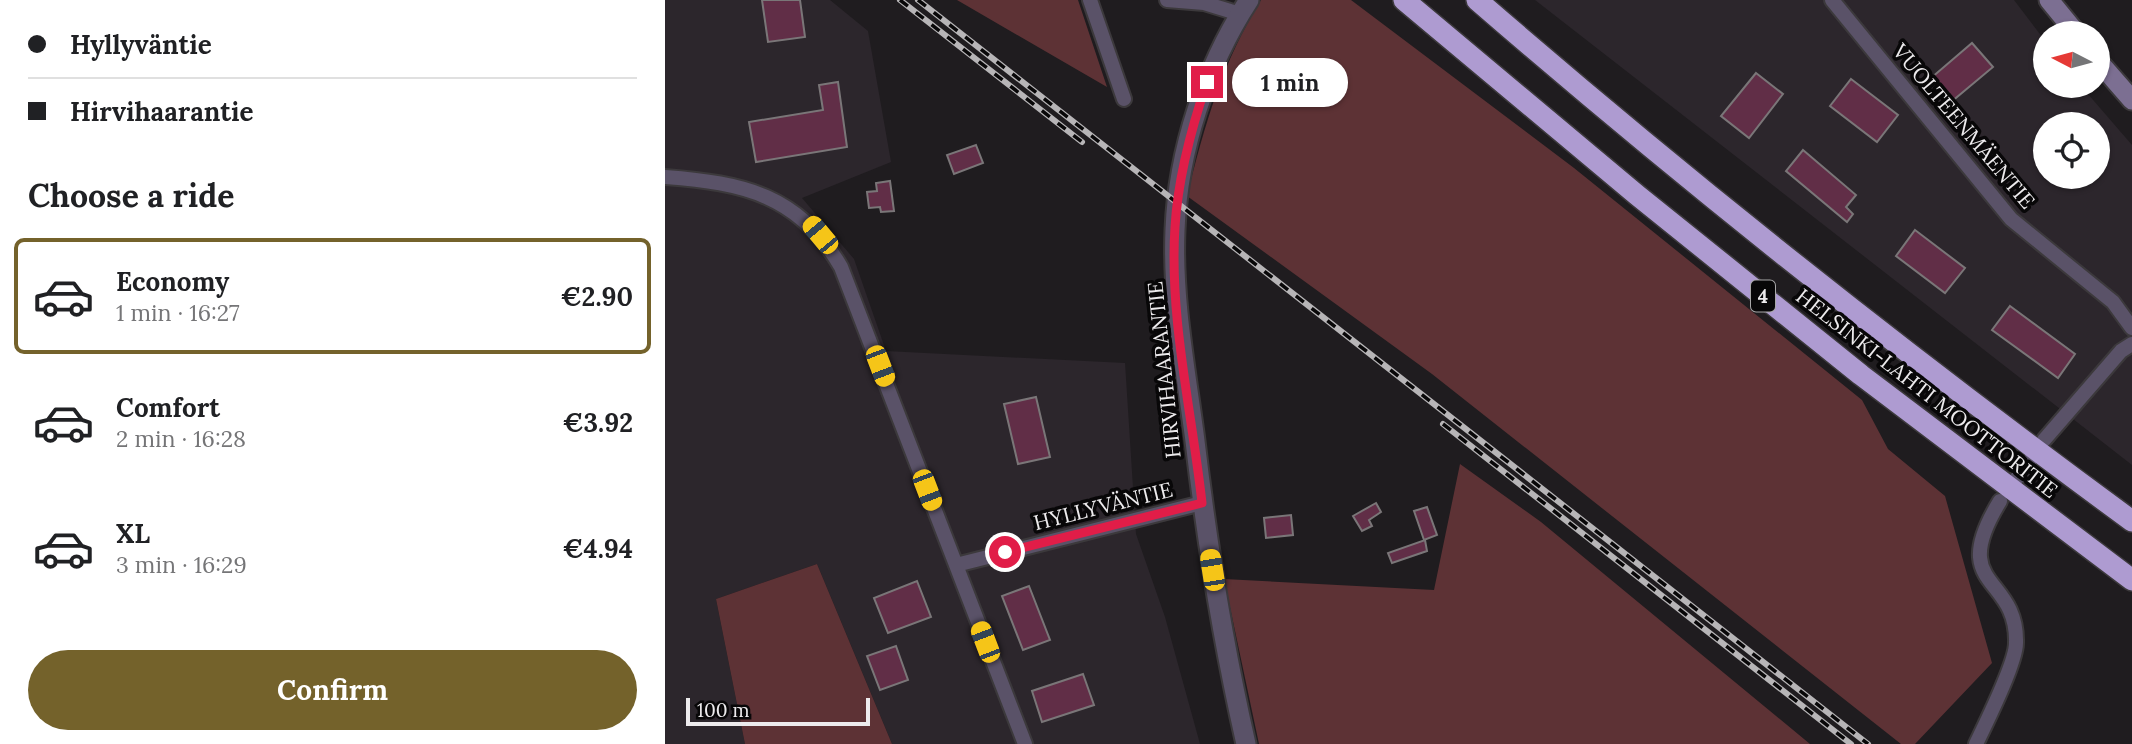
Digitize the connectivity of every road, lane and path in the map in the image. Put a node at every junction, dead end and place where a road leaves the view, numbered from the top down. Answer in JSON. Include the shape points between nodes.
{"nodes":[{"id":1,"x":1090,"y":0,"type":"edge"},
{"id":2,"x":1167,"y":0,"type":"edge"},
{"id":3,"x":1404,"y":0,"type":"edge"},
{"id":4,"x":1477,"y":0,"type":"edge"},
{"id":5,"x":1832,"y":0,"type":"edge"},
{"id":6,"x":2049,"y":0,"type":"edge"},
{"id":7,"x":1245,"y":7,"type":"edge"},
{"id":8,"x":2066,"y":21,"type":"edge"},
{"id":9,"x":2111,"y":76,"type":"edge"},
{"id":10,"x":1124,"y":99,"type":"dead end"},
{"id":11,"x":2132,"y":100,"type":"edge"},
{"id":12,"x":665,"y":177,"type":"edge"},
{"id":13,"x":2132,"y":328,"type":"edge"},
{"id":14,"x":2132,"y":344,"type":"edge"},
{"id":15,"x":2044,"y":440,"type":"dead end"},
{"id":16,"x":2030,"y":460,"type":"dead end"},
{"id":17,"x":2014,"y":482,"type":"dead end"},
{"id":18,"x":2000,"y":501,"type":"dead end"},
{"id":19,"x":1202,"y":503,"type":"junction"},
{"id":20,"x":2132,"y":521,"type":"edge"},
{"id":21,"x":956,"y":565,"type":"junction"},
{"id":22,"x":2132,"y":580,"type":"edge"},
{"id":23,"x":1025,"y":744,"type":"edge"},
{"id":24,"x":1246,"y":744,"type":"edge"},
{"id":25,"x":1976,"y":744,"type":"edge"}],
"edges":[{"from":1,"to":10,"type":"street"},
{"from":2,"to":7,"type":"street"},
{"from":3,"to":22,"type":"highway","name":"HELSINKI-LAHTI MOOTTORITIE","number":"4","via":[[1861,375]]},
{"from":4,"to":20,"type":"highway","name":"HELSINKI-LAHTI MOOTTORITIE","number":"4","via":[[1660,155]]},
{"from":5,"to":13,"type":"street","name":"VUOLTEENMÄENTIE","via":[[2011,219],[2113,302]]},
{"from":6,"to":8,"type":"main road"},
{"from":7,"to":19,"type":"street","name":"HIRVIHAARANTIE","via":[[1222,48],[1194,121],[1178,191],[1179,319]]},
{"from":9,"to":11,"type":"main road"},
{"from":12,"to":21,"type":"street","via":[[747,190],[784,204],[810,223],[829,247],[841,267]]},
{"from":14,"to":15,"type":"street"},
{"from":16,"to":17,"type":"street"},
{"from":18,"to":25,"type":"street","via":[[1980,543],[1979,564],[2011,614],[2016,644]]},
{"from":19,"to":21,"type":"street","name":"HYLLYVÄNTIE"},
{"from":19,"to":24,"type":"street","name":"HIRVIHAARANTIE","via":[[1223,642]]},
{"from":21,"to":23,"type":"street"}]}
